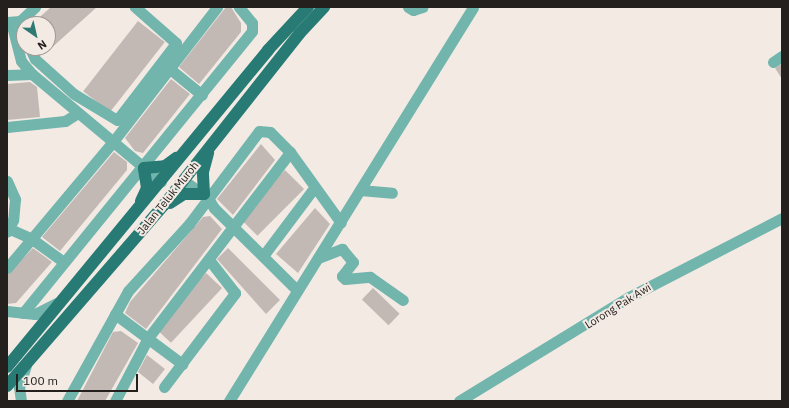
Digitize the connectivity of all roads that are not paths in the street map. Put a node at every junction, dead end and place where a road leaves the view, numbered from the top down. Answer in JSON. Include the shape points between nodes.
{"nodes":[{"id":1,"x":35,"y":7,"type":"edge"},
{"id":2,"x":135,"y":7,"type":"edge"},
{"id":3,"x":217,"y":7,"type":"edge"},
{"id":4,"x":239,"y":7,"type":"edge"},
{"id":5,"x":308,"y":7,"type":"edge"},
{"id":6,"x":324,"y":7,"type":"edge"},
{"id":7,"x":408,"y":7,"type":"edge"},
{"id":8,"x":423,"y":7,"type":"edge"},
{"id":9,"x":473,"y":7,"type":"edge"},
{"id":10,"x":25,"y":16,"type":"edge"},
{"id":11,"x":20,"y":56,"type":"edge"},
{"id":12,"x":34,"y":56,"type":"edge"},
{"id":13,"x":170,"y":68,"type":"junction"},
{"id":14,"x":32,"y":74,"type":"junction"},
{"id":15,"x":7,"y":75,"type":"edge"},
{"id":16,"x":202,"y":95,"type":"junction"},
{"id":17,"x":76,"y":114,"type":"junction"},
{"id":18,"x":7,"y":126,"type":"edge"},
{"id":19,"x":212,"y":142,"type":"junction"},
{"id":20,"x":112,"y":143,"type":"junction"},
{"id":21,"x":189,"y":146,"type":"junction"},
{"id":22,"x":290,"y":152,"type":"junction"},
{"id":23,"x":178,"y":160,"type":"junction"},
{"id":24,"x":144,"y":168,"type":"junction"},
{"id":25,"x":183,"y":180,"type":"junction"},
{"id":26,"x":7,"y":181,"type":"edge"},
{"id":27,"x":161,"y":182,"type":"junction"},
{"id":28,"x":314,"y":188,"type":"junction"},
{"id":29,"x":360,"y":190,"type":"junction"},
{"id":30,"x":392,"y":192,"type":"dead end"},
{"id":31,"x":206,"y":196,"type":"junction"},
{"id":32,"x":164,"y":205,"type":"junction"},
{"id":33,"x":156,"y":214,"type":"junction"},
{"id":34,"x":782,"y":218,"type":"edge"},
{"id":35,"x":131,"y":220,"type":"junction"},
{"id":36,"x":341,"y":222,"type":"junction"},
{"id":37,"x":235,"y":228,"type":"junction"},
{"id":38,"x":8,"y":231,"type":"edge"},
{"id":39,"x":32,"y":239,"type":"junction"},
{"id":40,"x":263,"y":256,"type":"junction"},
{"id":41,"x":318,"y":258,"type":"junction"},
{"id":42,"x":210,"y":261,"type":"junction"},
{"id":43,"x":64,"y":262,"type":"junction"},
{"id":44,"x":7,"y":268,"type":"edge"},
{"id":45,"x":297,"y":290,"type":"junction"},
{"id":46,"x":68,"y":295,"type":"junction"},
{"id":47,"x":403,"y":300,"type":"dead end"},
{"id":48,"x":7,"y":312,"type":"edge"},
{"id":49,"x":23,"y":313,"type":"junction"},
{"id":50,"x":35,"y":314,"type":"junction"},
{"id":51,"x":115,"y":314,"type":"junction"},
{"id":52,"x":33,"y":338,"type":"junction"},
{"id":53,"x":148,"y":338,"type":"junction"},
{"id":54,"x":28,"y":360,"type":"junction"},
{"id":55,"x":182,"y":364,"type":"junction"},
{"id":56,"x":7,"y":368,"type":"edge"},
{"id":57,"x":7,"y":386,"type":"edge"},
{"id":58,"x":164,"y":387,"type":"dead end"},
{"id":59,"x":21,"y":401,"type":"edge"},
{"id":60,"x":68,"y":401,"type":"edge"},
{"id":61,"x":115,"y":401,"type":"edge"},
{"id":62,"x":229,"y":401,"type":"edge"},
{"id":63,"x":458,"y":401,"type":"edge"}],
"edges":[{"from":1,"to":10,"type":"street"},
{"from":2,"to":12,"type":"street","via":[[176,43],[117,120],[74,94]]},
{"from":3,"to":13,"type":"street"},
{"from":4,"to":16,"type":"street","via":[[252,23],[252,31]]},
{"from":5,"to":21,"type":"main road","name":"Jalan Teluk Muroh"},
{"from":6,"to":19,"type":"main road","name":"Jalan Teluk Muroh"},
{"from":7,"to":8,"type":"street","via":[[413,10]]},
{"from":9,"to":29,"type":"street"},
{"from":11,"to":14,"type":"street","via":[[21,61]]},
{"from":13,"to":16,"type":"street"},
{"from":13,"to":20,"type":"street"},
{"from":14,"to":15,"type":"street"},
{"from":14,"to":17,"type":"street"},
{"from":16,"to":24,"type":"street"},
{"from":17,"to":18,"type":"street","via":[[65,121]]},
{"from":17,"to":20,"type":"street"},
{"from":19,"to":25,"type":"main road","name":"Jalan Teluk Muroh"},
{"from":19,"to":31,"type":"main road","via":[[203,172]]},
{"from":20,"to":24,"type":"street"},
{"from":20,"to":39,"type":"street"},
{"from":21,"to":23,"type":"main road","name":"Jalan Teluk Muroh"},
{"from":21,"to":24,"type":"main road","via":[[169,164]]},
{"from":22,"to":28,"type":"street"},
{"from":22,"to":31,"type":"street","via":[[270,132],[259,131]]},
{"from":22,"to":37,"type":"street"},
{"from":23,"to":25,"type":"main road"},
{"from":23,"to":27,"type":"main road","name":"Jalan Teluk Muroh"},
{"from":24,"to":27,"type":"street"},
{"from":24,"to":35,"type":"main road","via":[[146,194]]},
{"from":24,"to":43,"type":"street"},
{"from":25,"to":27,"type":"main road"},
{"from":25,"to":31,"type":"street"},
{"from":25,"to":32,"type":"main road","name":"Jalan Teluk Muroh"},
{"from":26,"to":38,"type":"street","via":[[14,199]]},
{"from":27,"to":32,"type":"main road"},
{"from":27,"to":35,"type":"main road","name":"Jalan Teluk Muroh"},
{"from":28,"to":36,"type":"street"},
{"from":28,"to":40,"type":"street"},
{"from":29,"to":30,"type":"street"},
{"from":29,"to":36,"type":"street"},
{"from":31,"to":33,"type":"main road","via":[[184,194]]},
{"from":31,"to":37,"type":"street"},
{"from":31,"to":51,"type":"street","via":[[128,292]]},
{"from":32,"to":33,"type":"main road","name":"Jalan Teluk Muroh"},
{"from":33,"to":54,"type":"main road","name":"Jalan Teluk Muroh"},
{"from":34,"to":63,"type":"street","name":"Lorong Pak Awi","via":[[630,297]]},
{"from":35,"to":46,"type":"main road","name":"Jalan Teluk Muroh"},
{"from":36,"to":41,"type":"street"},
{"from":37,"to":40,"type":"street"},
{"from":37,"to":42,"type":"street"},
{"from":38,"to":39,"type":"street"},
{"from":39,"to":43,"type":"street"},
{"from":39,"to":44,"type":"street"},
{"from":40,"to":45,"type":"street"},
{"from":41,"to":45,"type":"street"},
{"from":41,"to":47,"type":"street","via":[[342,249],[353,262],[342,276],[345,279],[370,277]]},
{"from":42,"to":53,"type":"street"},
{"from":42,"to":55,"type":"street","via":[[235,293]]},
{"from":43,"to":49,"type":"street"},
{"from":45,"to":62,"type":"street"},
{"from":46,"to":50,"type":"street"},
{"from":46,"to":52,"type":"main road","name":"Jalan Teluk Muroh"},
{"from":48,"to":49,"type":"street"},
{"from":49,"to":50,"type":"street"},
{"from":50,"to":52,"type":"street","via":[[37,324]]},
{"from":51,"to":53,"type":"street"},
{"from":51,"to":60,"type":"street"},
{"from":52,"to":56,"type":"main road","name":"Jalan Teluk Muroh"},
{"from":53,"to":55,"type":"street"},
{"from":53,"to":61,"type":"street"},
{"from":54,"to":57,"type":"main road","name":"Jalan Teluk Muroh"},
{"from":54,"to":59,"type":"street","via":[[19,386]]},
{"from":55,"to":58,"type":"street"}]}
